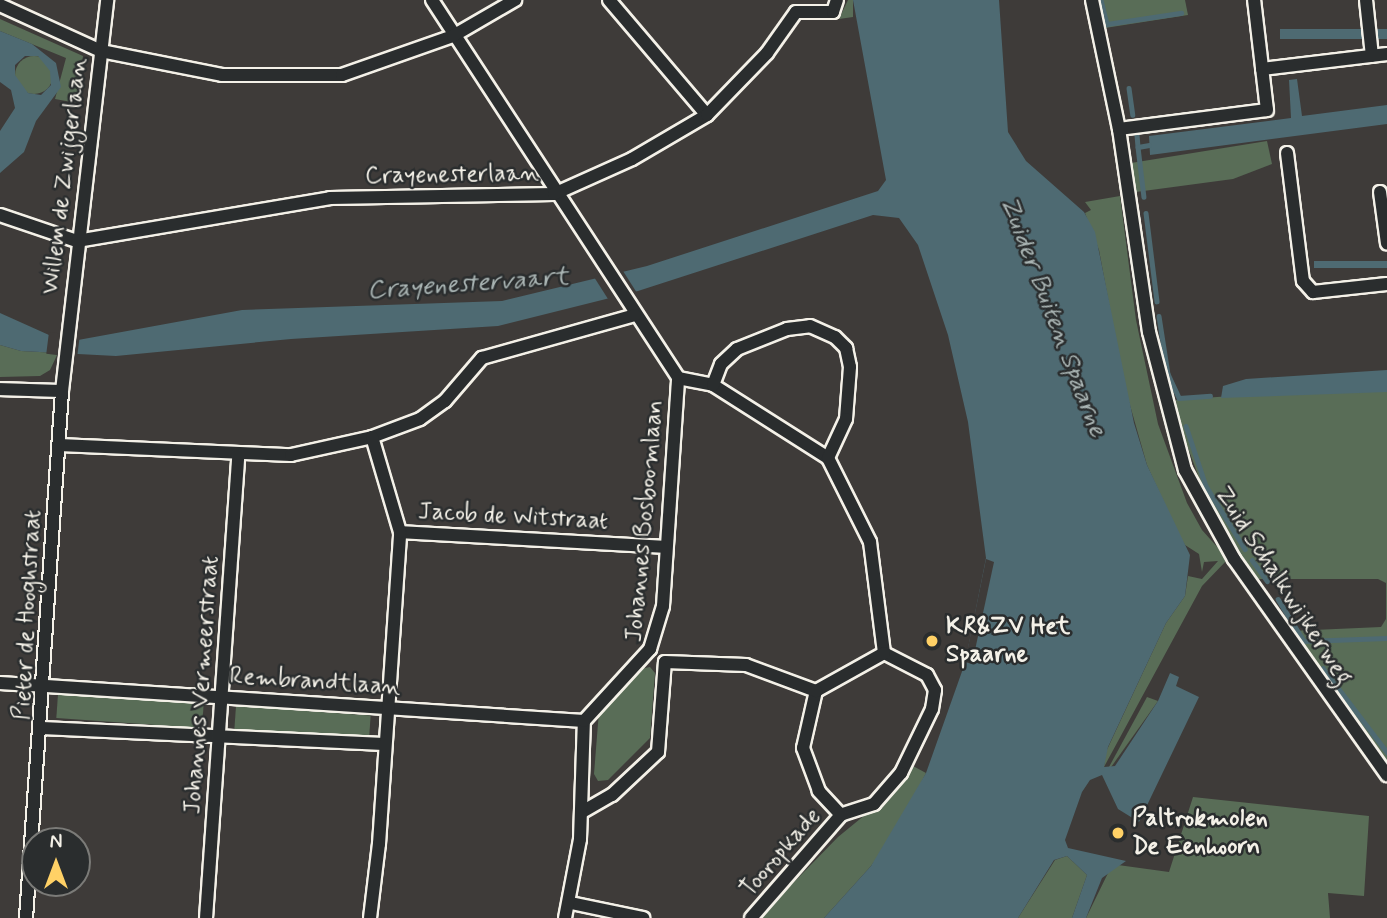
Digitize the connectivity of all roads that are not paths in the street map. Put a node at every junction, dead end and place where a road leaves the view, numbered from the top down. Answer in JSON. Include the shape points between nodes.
{"nodes":[{"id":1,"x":107,"y":0,"type":"edge"},
{"id":2,"x":432,"y":0,"type":"edge"},
{"id":3,"x":515,"y":0,"type":"edge"},
{"id":4,"x":609,"y":0,"type":"edge"},
{"id":5,"x":803,"y":0,"type":"edge"},
{"id":6,"x":837,"y":0,"type":"edge"},
{"id":7,"x":1092,"y":0,"type":"edge"},
{"id":8,"x":1254,"y":0,"type":"edge"},
{"id":9,"x":1366,"y":0,"type":"edge"},
{"id":10,"x":0,"y":5,"type":"edge"},
{"id":11,"x":796,"y":12,"type":"junction"},
{"id":12,"x":453,"y":36,"type":"junction"},
{"id":13,"x":101,"y":51,"type":"junction"},
{"id":14,"x":1372,"y":52,"type":"junction"},
{"id":15,"x":1387,"y":54,"type":"edge"},
{"id":16,"x":1262,"y":69,"type":"junction"},
{"id":17,"x":707,"y":115,"type":"junction"},
{"id":18,"x":1119,"y":129,"type":"junction"},
{"id":19,"x":1287,"y":153,"type":"dead end"},
{"id":20,"x":1380,"y":192,"type":"dead end"},
{"id":21,"x":554,"y":194,"type":"junction"},
{"id":22,"x":0,"y":215,"type":"edge"},
{"id":23,"x":78,"y":241,"type":"junction"},
{"id":24,"x":1387,"y":244,"type":"edge"},
{"id":25,"x":1387,"y":284,"type":"edge"},
{"id":26,"x":635,"y":314,"type":"junction"},
{"id":27,"x":66,"y":356,"type":"joint"},
{"id":28,"x":678,"y":379,"type":"junction"},
{"id":29,"x":713,"y":384,"type":"junction"},
{"id":30,"x":0,"y":389,"type":"edge"},
{"id":31,"x":62,"y":391,"type":"junction"},
{"id":32,"x":372,"y":437,"type":"junction"},
{"id":33,"x":59,"y":445,"type":"junction"},
{"id":34,"x":238,"y":455,"type":"junction"},
{"id":35,"x":828,"y":458,"type":"junction"},
{"id":36,"x":400,"y":532,"type":"junction"},
{"id":37,"x":666,"y":547,"type":"junction"},
{"id":38,"x":650,"y":649,"type":"junction"},
{"id":39,"x":884,"y":653,"type":"junction"},
{"id":40,"x":665,"y":662,"type":"junction"},
{"id":41,"x":0,"y":683,"type":"edge"},
{"id":42,"x":44,"y":685,"type":"junction"},
{"id":43,"x":816,"y":691,"type":"junction"},
{"id":44,"x":224,"y":696,"type":"junction"},
{"id":45,"x":390,"y":708,"type":"junction"},
{"id":46,"x":584,"y":721,"type":"junction"},
{"id":47,"x":42,"y":728,"type":"junction"},
{"id":48,"x":221,"y":737,"type":"junction"},
{"id":49,"x":384,"y":744,"type":"junction"},
{"id":50,"x":1387,"y":775,"type":"edge"},
{"id":51,"x":582,"y":812,"type":"junction"},
{"id":52,"x":841,"y":815,"type":"junction"},
{"id":53,"x":571,"y":902,"type":"junction"},
{"id":54,"x":26,"y":918,"type":"edge"},
{"id":55,"x":206,"y":918,"type":"edge"},
{"id":56,"x":370,"y":918,"type":"edge"},
{"id":57,"x":565,"y":918,"type":"edge"},
{"id":58,"x":643,"y":918,"type":"edge"},
{"id":59,"x":751,"y":918,"type":"edge"}],
"edges":[{"from":1,"to":13,"type":"street","name":"Willem de Zwijgerlaan"},
{"from":2,"to":12,"type":"street"},
{"from":3,"to":12,"type":"street"},
{"from":4,"to":17,"type":"street"},
{"from":5,"to":11,"type":"street","name":"Crayenesterlaan"},
{"from":6,"to":11,"type":"street","via":[[832,12]]},
{"from":7,"to":18,"type":"street","name":"Zuid Schalkwijkerweg"},
{"from":8,"to":16,"type":"street"},
{"from":9,"to":14,"type":"street"},
{"from":10,"to":13,"type":"street"},
{"from":11,"to":17,"type":"street","name":"Crayenesterlaan","via":[[767,53]]},
{"from":12,"to":13,"type":"street","via":[[342,75],[222,75]]},
{"from":12,"to":21,"type":"street"},
{"from":13,"to":23,"type":"street","name":"Willem de Zwijgerlaan"},
{"from":14,"to":15,"type":"street"},
{"from":14,"to":16,"type":"street"},
{"from":16,"to":18,"type":"street","via":[[1266,110]]},
{"from":17,"to":21,"type":"street","name":"Crayenesterlaan","via":[[632,159]]},
{"from":18,"to":50,"type":"street","name":"Zuid Schalkwijkerweg","via":[[1161,385],[1185,470],[1203,508],[1302,659]]},
{"from":19,"to":25,"type":"street","via":[[1303,281],[1313,292]]},
{"from":20,"to":24,"type":"street"},
{"from":21,"to":23,"type":"street","name":"Crayenesterlaan","via":[[330,198]]},
{"from":21,"to":26,"type":"street"},
{"from":22,"to":23,"type":"street","name":"Crayenesterlaan"},
{"from":23,"to":27,"type":"street","name":"Willem de Zwijgerlaan"},
{"from":26,"to":28,"type":"street"},
{"from":26,"to":32,"type":"street","via":[[482,358],[437,407],[420,419]]},
{"from":27,"to":31,"type":"street","name":"Pieter de Hooghstraat"},
{"from":28,"to":29,"type":"street"},
{"from":28,"to":37,"type":"street","name":"Johannes Bosboomlaan"},
{"from":29,"to":35,"type":"street"},
{"from":29,"to":35,"type":"street","via":[[721,364],[737,349],[787,328],[810,326],[835,337],[846,348],[850,368],[846,419]]},
{"from":30,"to":31,"type":"street"},
{"from":31,"to":33,"type":"street","name":"Pieter de Hooghstraat"},
{"from":32,"to":34,"type":"street","via":[[290,455]]},
{"from":32,"to":36,"type":"street"},
{"from":33,"to":34,"type":"street"},
{"from":33,"to":42,"type":"street","name":"Pieter de Hooghstraat"},
{"from":34,"to":44,"type":"street","name":"Johannes Vermeerstraat"},
{"from":35,"to":39,"type":"street","via":[[870,542]]},
{"from":36,"to":37,"type":"street","name":"Jacob de Witstraat"},
{"from":36,"to":45,"type":"street"},
{"from":37,"to":38,"type":"street","name":"Johannes Bosboomlaan","via":[[663,606]]},
{"from":38,"to":40,"type":"street","name":"Johannes Bosboomlaan"},
{"from":38,"to":46,"type":"street"},
{"from":39,"to":43,"type":"street"},
{"from":39,"to":52,"type":"street","via":[[927,675],[935,690],[932,709],[901,773],[874,804]]},
{"from":40,"to":43,"type":"street","via":[[746,665]]},
{"from":40,"to":51,"type":"street","via":[[657,752],[612,795]]},
{"from":41,"to":42,"type":"street","name":"Rembrandtlaan"},
{"from":42,"to":44,"type":"street","name":"Rembrandtlaan"},
{"from":42,"to":47,"type":"street","name":"Pieter de Hooghstraat"},
{"from":43,"to":52,"type":"street","via":[[803,748],[819,791]]},
{"from":44,"to":45,"type":"street","name":"Rembrandtlaan"},
{"from":44,"to":48,"type":"street","name":"Johannes Vermeerstraat"},
{"from":45,"to":46,"type":"street","name":"Rembrandtlaan"},
{"from":45,"to":49,"type":"street"},
{"from":46,"to":51,"type":"street"},
{"from":47,"to":48,"type":"street"},
{"from":47,"to":54,"type":"street","name":"Pieter de Hooghstraat"},
{"from":48,"to":49,"type":"street"},
{"from":48,"to":55,"type":"street","name":"Johannes Vermeerstraat"},
{"from":49,"to":56,"type":"street"},
{"from":51,"to":53,"type":"street"},
{"from":52,"to":59,"type":"street","name":"Tooropkade"},
{"from":53,"to":57,"type":"street"},
{"from":53,"to":58,"type":"street"}]}
